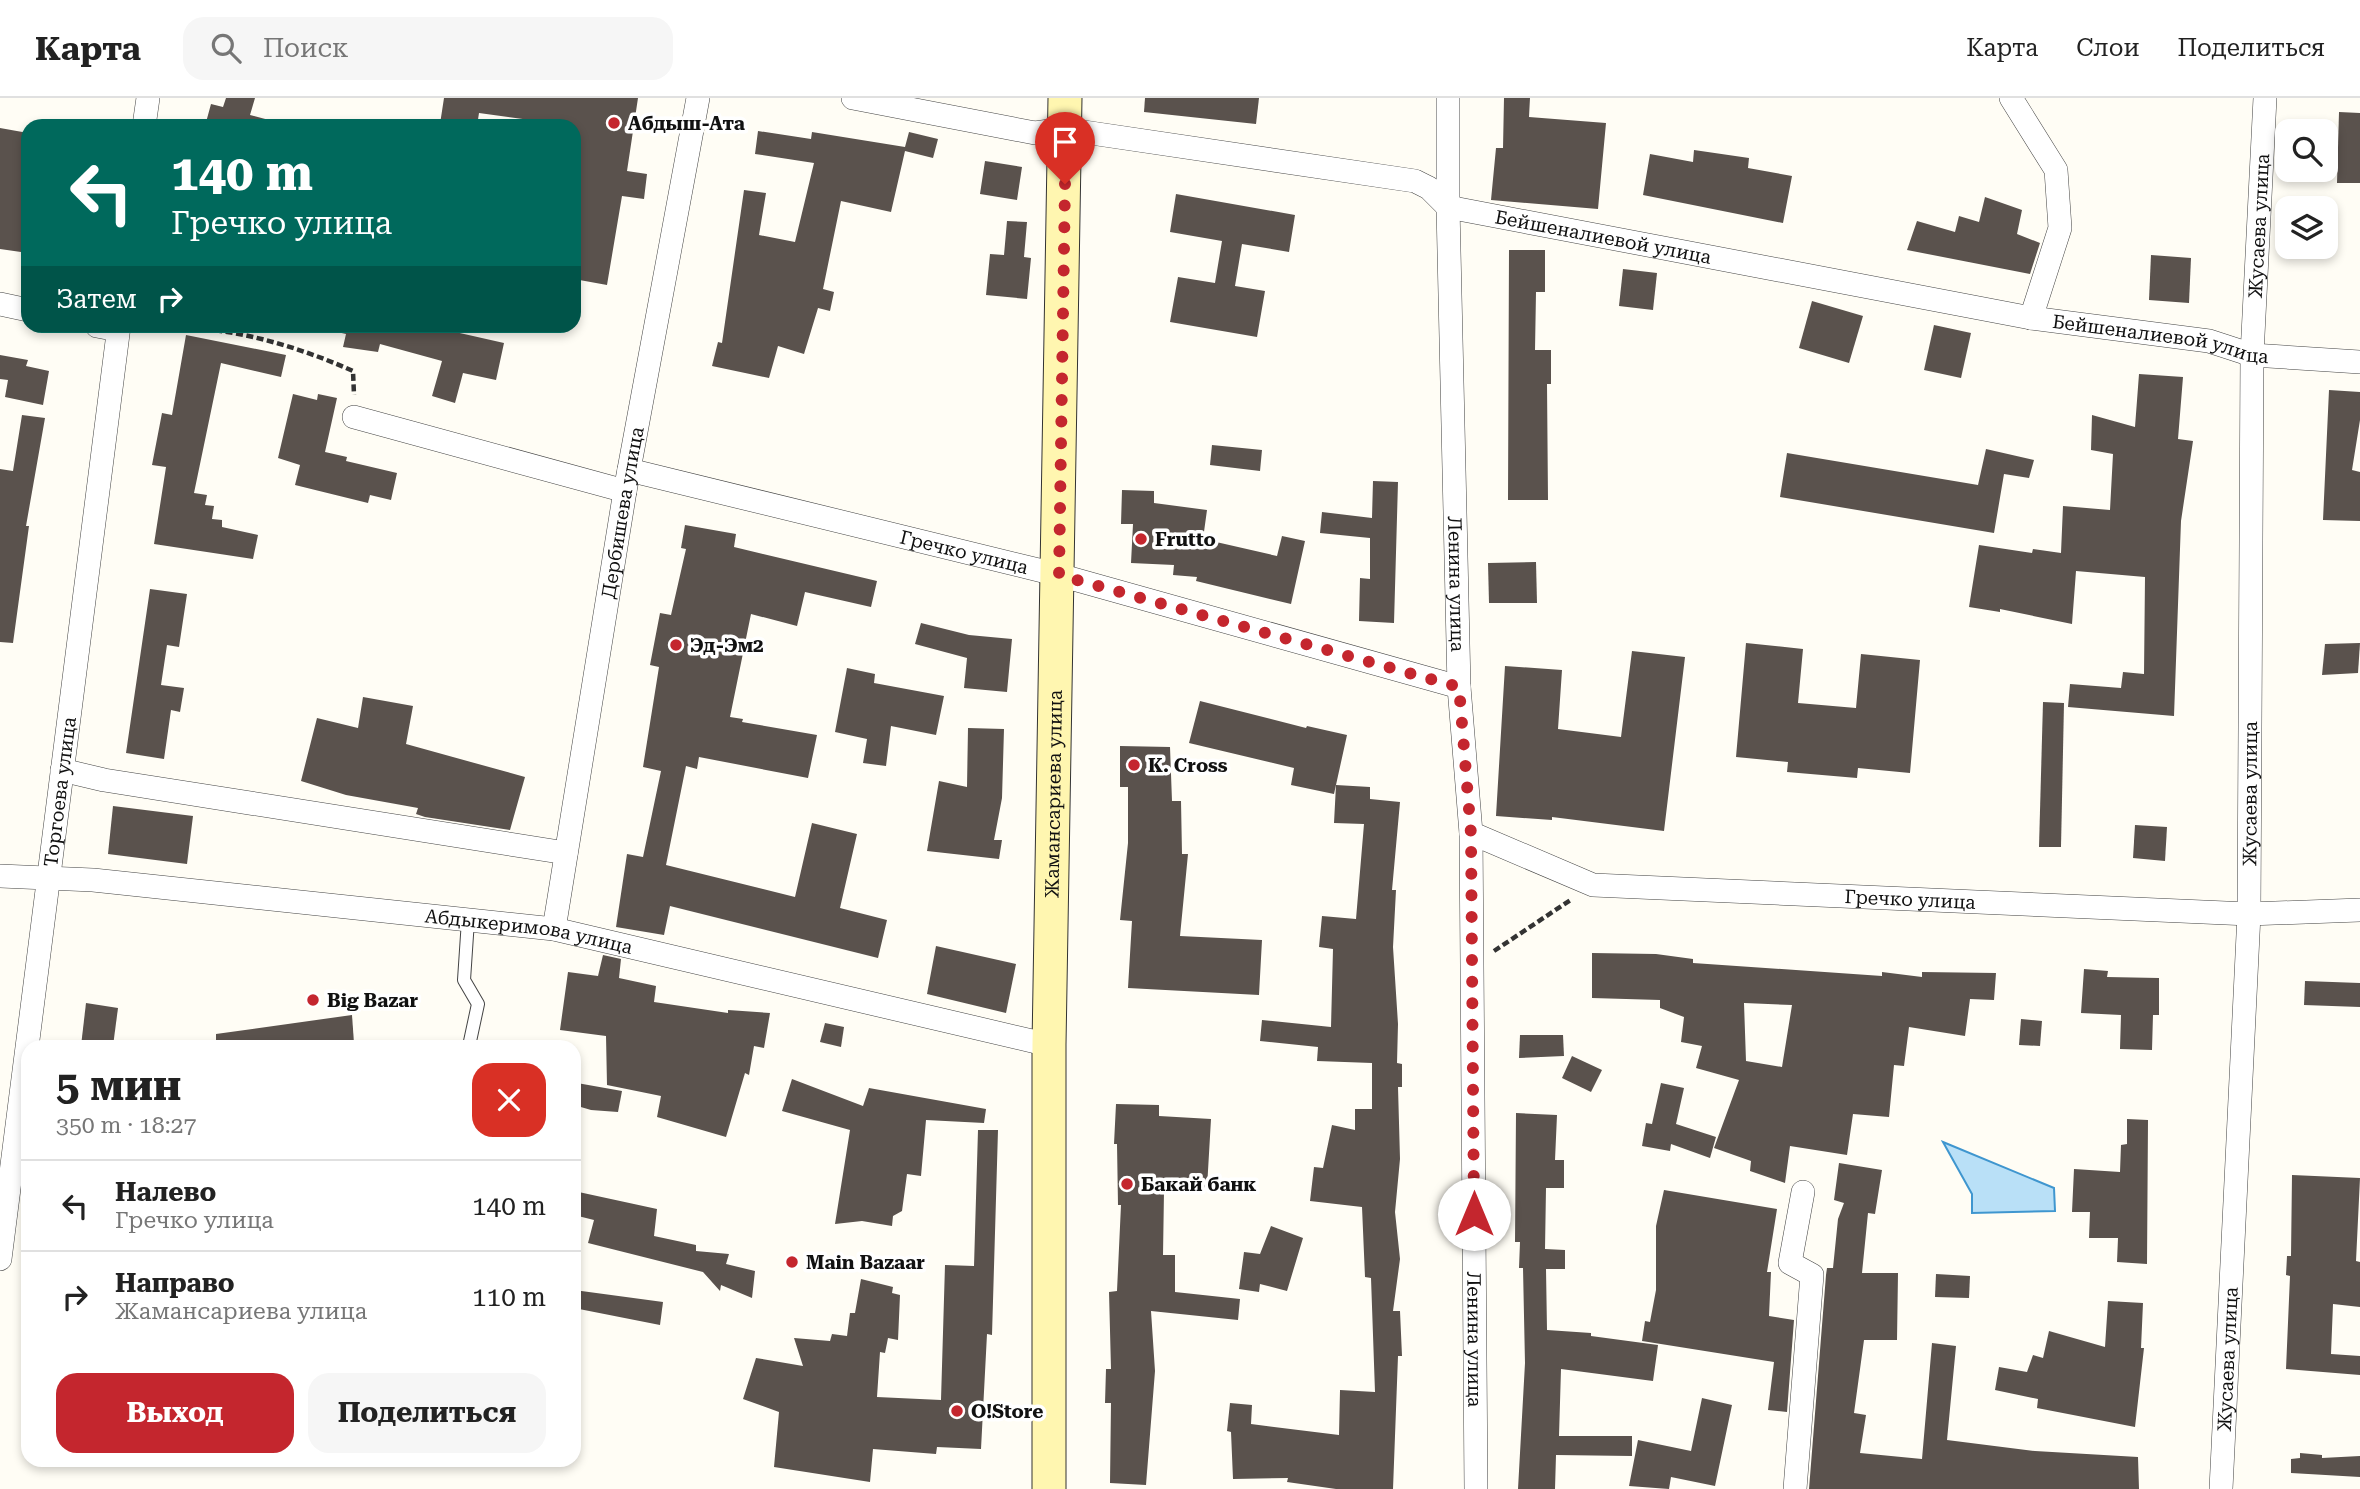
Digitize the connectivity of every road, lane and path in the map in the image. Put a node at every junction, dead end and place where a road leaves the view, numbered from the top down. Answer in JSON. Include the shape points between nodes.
{"nodes":[{"id":1,"x":148,"y":98,"type":"edge"},
{"id":2,"x":698,"y":98,"type":"edge"},
{"id":3,"x":853,"y":98,"type":"edge"},
{"id":4,"x":1448,"y":98,"type":"edge"},
{"id":5,"x":2011,"y":98,"type":"edge"},
{"id":6,"x":2265,"y":98,"type":"edge"},
{"id":7,"x":1065,"y":114,"type":"edge"},
{"id":8,"x":145,"y":119,"type":"edge"},
{"id":9,"x":1448,"y":207,"type":"junction"},
{"id":10,"x":0,"y":304,"type":"edge"},
{"id":11,"x":21,"y":308,"type":"edge"},
{"id":12,"x":2031,"y":318,"type":"junction"},
{"id":13,"x":110,"y":333,"type":"edge"},
{"id":14,"x":236,"y":333,"type":"edge"},
{"id":15,"x":2252,"y":355,"type":"junction"},
{"id":16,"x":2360,"y":362,"type":"edge"},
{"id":17,"x":354,"y":417,"type":"joint"},
{"id":18,"x":627,"y":481,"type":"junction"},
{"id":19,"x":1059,"y":575,"type":"junction"},
{"id":20,"x":1459,"y":687,"type":"junction"},
{"id":21,"x":62,"y":770,"type":"junction"},
{"id":22,"x":1471,"y":834,"type":"junction"},
{"id":23,"x":566,"y":853,"type":"junction"},
{"id":24,"x":0,"y":876,"type":"edge"},
{"id":25,"x":49,"y":879,"type":"junction"},
{"id":26,"x":1593,"y":885,"type":"junction"},
{"id":27,"x":2360,"y":910,"type":"edge"},
{"id":28,"x":2249,"y":914,"type":"junction"},
{"id":29,"x":468,"y":920,"type":"junction"},
{"id":30,"x":554,"y":929,"type":"junction"},
{"id":31,"x":1472,"y":966,"type":"junction"},
{"id":32,"x":28,"y":1040,"type":"edge"},
{"id":33,"x":470,"y":1040,"type":"edge"},
{"id":34,"x":1049,"y":1045,"type":"junction"},
{"id":35,"x":21,"y":1096,"type":"edge"},
{"id":36,"x":1803,"y":1192,"type":"dead end"},
{"id":37,"x":0,"y":1259,"type":"edge"},
{"id":38,"x":1049,"y":1489,"type":"edge"},
{"id":39,"x":1476,"y":1489,"type":"edge"},
{"id":40,"x":1795,"y":1489,"type":"edge"},
{"id":41,"x":2221,"y":1489,"type":"edge"}],
"edges":[{"from":1,"to":8,"type":"street"},
{"from":2,"to":18,"type":"street","name":"Дербишева улица"},
{"from":3,"to":7,"type":"street","name":"Бейшеналиевой улица","via":[[1035,133]]},
{"from":4,"to":9,"type":"street","name":"Ленина улица"},
{"from":5,"to":12,"type":"street","via":[[2056,170],[2060,228]]},
{"from":6,"to":15,"type":"street","name":"Жусаева улица"},
{"from":7,"to":9,"type":"street","name":"Бейшеналиевой улица","via":[[1415,181]]},
{"from":7,"to":19,"type":"main road","name":"Жамансариева улица"},
{"from":9,"to":12,"type":"street","name":"Бейшеналиевой улица"},
{"from":9,"to":20,"type":"street","name":"Ленина улица"},
{"from":10,"to":11,"type":"street"},
{"from":12,"to":15,"type":"street","name":"Бейшеналиевой улица","via":[[2209,341]]},
{"from":13,"to":21,"type":"street","name":"Торгоева улица"},
{"from":14,"to":17,"type":"path","via":[[314,353],[354,371]]},
{"from":15,"to":16,"type":"street","name":"Бейшеналиевой улица"},
{"from":15,"to":28,"type":"street","name":"Жусаева улица"},
{"from":17,"to":18,"type":"street","name":"Гречко улица"},
{"from":18,"to":19,"type":"street","name":"Гречко улица"},
{"from":18,"to":23,"type":"street","name":"Дербишева улица"},
{"from":19,"to":20,"type":"street","name":"Гречко улица"},
{"from":19,"to":34,"type":"main road","name":"Жамансариева улица"},
{"from":20,"to":22,"type":"street","name":"Ленина улица"},
{"from":21,"to":23,"type":"street"},
{"from":21,"to":25,"type":"street","name":"Торгоева улица"},
{"from":22,"to":26,"type":"street","name":"Гречко улица"},
{"from":22,"to":31,"type":"street","name":"Ленина улица"},
{"from":23,"to":30,"type":"street","name":"Дербишева улица"},
{"from":24,"to":25,"type":"street","name":"Абдыкеримова улица"},
{"from":25,"to":29,"type":"street","name":"Абдыкеримова улица"},
{"from":25,"to":32,"type":"street","name":"Торгоева улица"},
{"from":26,"to":28,"type":"street","name":"Гречко улица"},
{"from":26,"to":31,"type":"path"},
{"from":27,"to":28,"type":"street","name":"Гречко улица"},
{"from":28,"to":41,"type":"street","name":"Жусаева улица"},
{"from":29,"to":30,"type":"street","name":"Абдыкеримова улица"},
{"from":29,"to":33,"type":"lane","via":[[464,981],[478,1004]]},
{"from":30,"to":34,"type":"street","name":"Абдыкеримова улица"},
{"from":31,"to":39,"type":"street","name":"Ленина улица"},
{"from":34,"to":38,"type":"main road","name":"Жамансариева улица"},
{"from":35,"to":37,"type":"street","name":"Торгоева улица"},
{"from":36,"to":40,"type":"street","via":[[1790,1263],[1812,1275]]}]}
